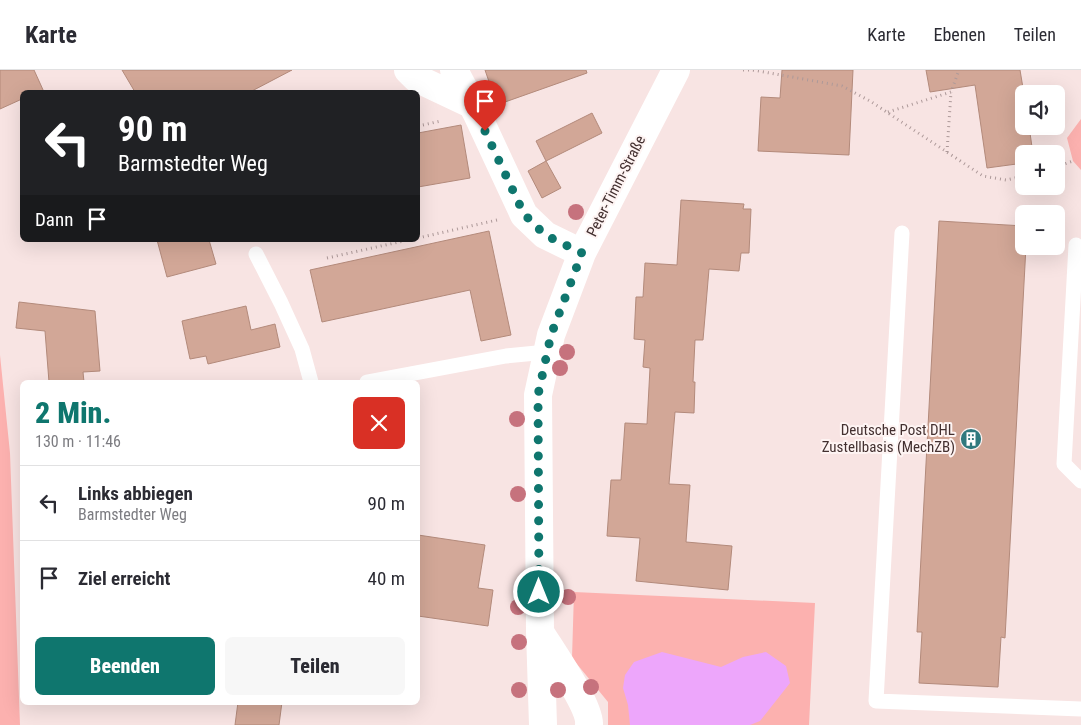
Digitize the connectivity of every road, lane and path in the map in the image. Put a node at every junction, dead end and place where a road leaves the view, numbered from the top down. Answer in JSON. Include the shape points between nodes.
{"nodes":[{"id":1,"x":408,"y":70,"type":"edge"},
{"id":2,"x":454,"y":70,"type":"edge"},
{"id":3,"x":676,"y":70,"type":"edge"},
{"id":4,"x":743,"y":70,"type":"edge"},
{"id":5,"x":754,"y":70,"type":"edge"},
{"id":6,"x":959,"y":70,"type":"edge"},
{"id":7,"x":951,"y":92,"type":"junction"},
{"id":8,"x":472,"y":104,"type":"junction"},
{"id":9,"x":887,"y":112,"type":"junction"},
{"id":10,"x":947,"y":152,"type":"junction"},
{"id":11,"x":1073,"y":162,"type":"dead end"},
{"id":12,"x":1065,"y":164,"type":"edge"},
{"id":13,"x":1015,"y":178,"type":"edge"},
{"id":14,"x":524,"y":214,"type":"junction"},
{"id":15,"x":902,"y":233,"type":"dead end"},
{"id":16,"x":420,"y":238,"type":"edge"},
{"id":17,"x":399,"y":242,"type":"edge"},
{"id":18,"x":1076,"y":245,"type":"dead end"},
{"id":19,"x":582,"y":253,"type":"junction"},
{"id":20,"x":256,"y":254,"type":"dead end"},
{"id":21,"x":327,"y":258,"type":"dead end"},
{"id":22,"x":547,"y":352,"type":"junction"},
{"id":23,"x":310,"y":380,"type":"edge"},
{"id":24,"x":378,"y":380,"type":"edge"},
{"id":25,"x":1081,"y":481,"type":"edge"},
{"id":26,"x":540,"y":631,"type":"junction"},
{"id":27,"x":1081,"y":709,"type":"edge"},
{"id":28,"x":543,"y":725,"type":"edge"},
{"id":29,"x":589,"y":725,"type":"edge"}],
"edges":[{"from":1,"to":8,"type":"street","via":[[416,78]]},
{"from":2,"to":8,"type":"street"},
{"from":3,"to":19,"type":"street","name":"Peter-Timm-Straße"},
{"from":4,"to":5,"type":"path"},
{"from":5,"to":9,"type":"path","via":[[842,86]]},
{"from":6,"to":7,"type":"path"},
{"from":7,"to":9,"type":"path"},
{"from":7,"to":10,"type":"path"},
{"from":8,"to":14,"type":"street"},
{"from":9,"to":10,"type":"path"},
{"from":10,"to":13,"type":"path","via":[[983,176],[1006,180]]},
{"from":11,"to":12,"type":"path"},
{"from":14,"to":16,"type":"path"},
{"from":14,"to":19,"type":"street","via":[[545,235]]},
{"from":15,"to":27,"type":"lane","via":[[876,701]]},
{"from":17,"to":21,"type":"path"},
{"from":18,"to":25,"type":"lane","via":[[1064,464]]},
{"from":19,"to":22,"type":"street","name":"Peter-Timm-Straße"},
{"from":20,"to":23,"type":"lane","via":[[302,349]]},
{"from":22,"to":24,"type":"lane","via":[[506,356]]},
{"from":22,"to":26,"type":"street","name":"Peter-Timm-Straße","via":[[538,395]]},
{"from":26,"to":28,"type":"street","name":"Peter-Timm-Straße"},
{"from":26,"to":29,"type":"street","via":[[584,705]]}]}
